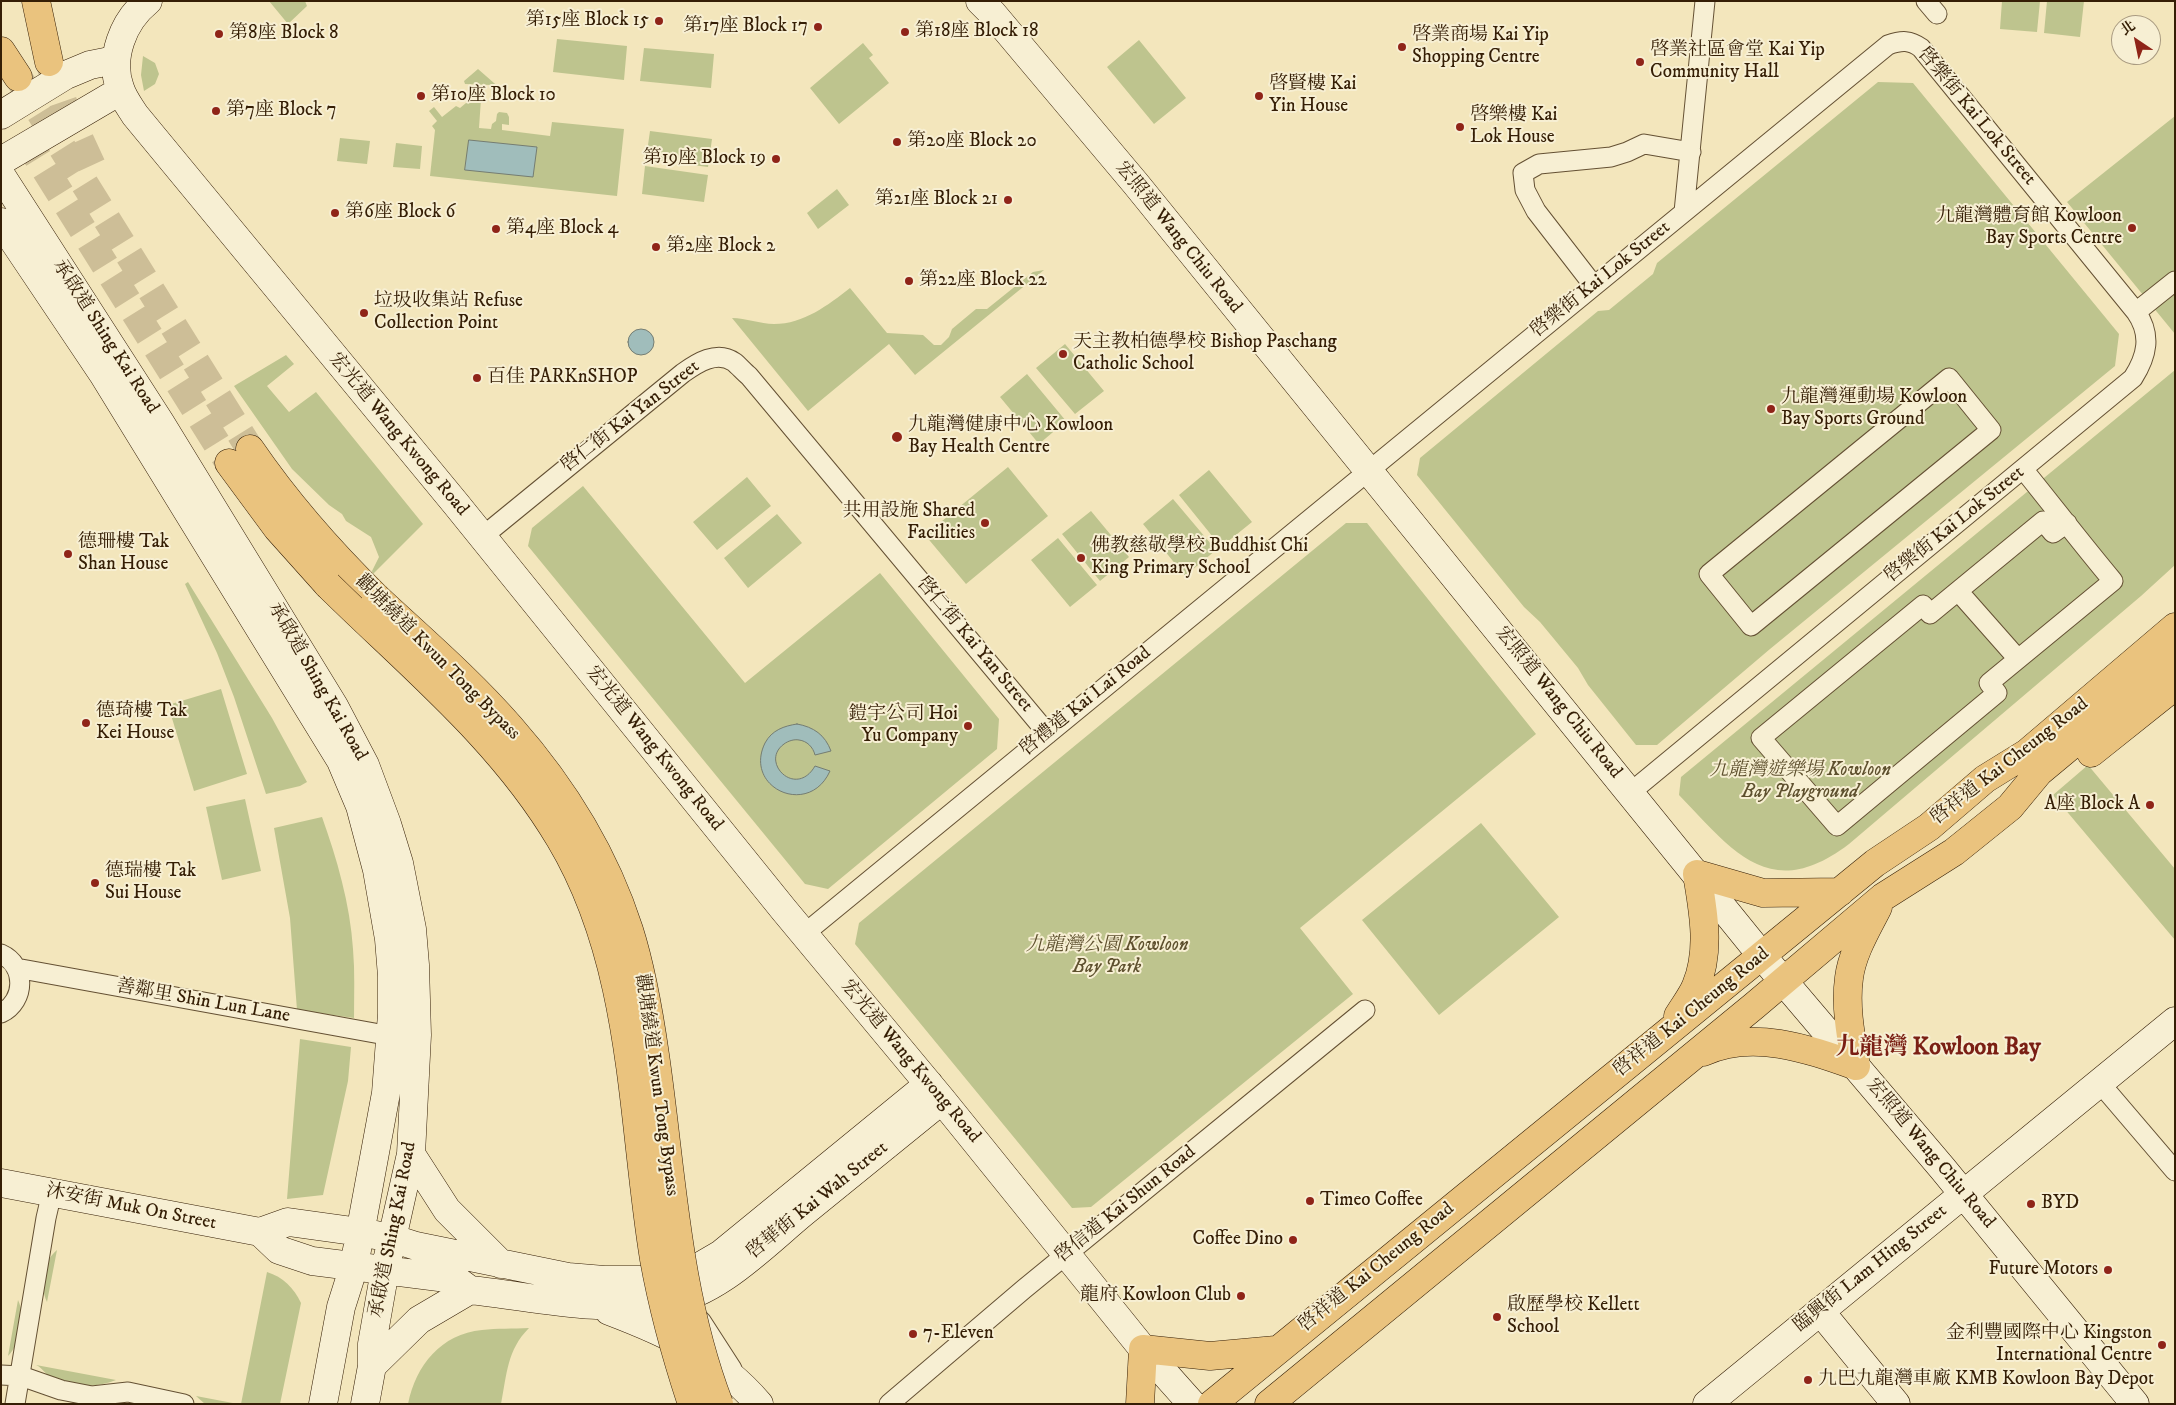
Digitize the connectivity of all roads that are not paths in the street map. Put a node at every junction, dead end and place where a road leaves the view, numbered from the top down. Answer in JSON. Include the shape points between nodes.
{"nodes":[{"id":1,"x":36,"y":1,"type":"edge"},
{"id":2,"x":148,"y":1,"type":"edge"},
{"id":3,"x":980,"y":1,"type":"edge"},
{"id":4,"x":1705,"y":1,"type":"edge"},
{"id":5,"x":115,"y":60,"type":"junction"},
{"id":6,"x":48,"y":62,"type":"tunnel mouth"},
{"id":7,"x":120,"y":90,"type":"junction"},
{"id":8,"x":1,"y":116,"type":"edge"},
{"id":9,"x":1690,"y":152,"type":"junction"},
{"id":10,"x":1,"y":161,"type":"edge"},
{"id":11,"x":1,"y":175,"type":"edge"},
{"id":12,"x":1684,"y":212,"type":"junction"},
{"id":13,"x":1,"y":222,"type":"edge"},
{"id":14,"x":2175,"y":281,"type":"edge"},
{"id":15,"x":1594,"y":286,"type":"junction"},
{"id":16,"x":2136,"y":312,"type":"junction"},
{"id":17,"x":1991,"y":430,"type":"joint"},
{"id":18,"x":2023,"y":469,"type":"junction"},
{"id":19,"x":1369,"y":470,"type":"junction"},
{"id":20,"x":2067,"y":523,"type":"junction"},
{"id":21,"x":482,"y":536,"type":"junction"},
{"id":22,"x":1958,"y":591,"type":"junction"},
{"id":23,"x":2175,"y":605,"type":"edge"},
{"id":24,"x":2175,"y":627,"type":"edge"},
{"id":25,"x":2018,"y":659,"type":"junction"},
{"id":26,"x":2175,"y":659,"type":"edge"},
{"id":27,"x":2175,"y":686,"type":"edge"},
{"id":28,"x":1048,"y":734,"type":"junction"},
{"id":29,"x":1985,"y":779,"type":"junction"},
{"id":30,"x":1630,"y":792,"type":"junction"},
{"id":31,"x":2010,"y":807,"type":"junction"},
{"id":32,"x":1697,"y":874,"type":"junction"},
{"id":33,"x":1840,"y":892,"type":"junction"},
{"id":34,"x":1883,"y":897,"type":"junction"},
{"id":35,"x":804,"y":934,"type":"junction"},
{"id":36,"x":1,"y":954,"type":"edge"},
{"id":37,"x":1762,"y":956,"type":"junction"},
{"id":38,"x":16,"y":968,"type":"junction"},
{"id":39,"x":1783,"y":981,"type":"junction"},
{"id":40,"x":1365,"y":1010,"type":"dead end"},
{"id":41,"x":1,"y":1013,"type":"edge"},
{"id":42,"x":2175,"y":1021,"type":"edge"},
{"id":43,"x":1668,"y":1034,"type":"junction"},
{"id":44,"x":391,"y":1036,"type":"junction"},
{"id":45,"x":1690,"y":1057,"type":"junction"},
{"id":46,"x":1856,"y":1066,"type":"junction"},
{"id":47,"x":2099,"y":1082,"type":"junction"},
{"id":48,"x":936,"y":1092,"type":"junction"},
{"id":49,"x":412,"y":1154,"type":"junction"},
{"id":50,"x":2175,"y":1170,"type":"edge"},
{"id":51,"x":1,"y":1183,"type":"edge"},
{"id":52,"x":52,"y":1192,"type":"junction"},
{"id":53,"x":1963,"y":1194,"type":"junction"},
{"id":54,"x":260,"y":1232,"type":"junction"},
{"id":55,"x":360,"y":1232,"type":"junction"},
{"id":56,"x":391,"y":1238,"type":"junction"},
{"id":57,"x":1066,"y":1254,"type":"junction"},
{"id":58,"x":502,"y":1264,"type":"junction"},
{"id":59,"x":354,"y":1266,"type":"junction"},
{"id":60,"x":385,"y":1270,"type":"junction"},
{"id":61,"x":687,"y":1285,"type":"junction"},
{"id":62,"x":470,"y":1290,"type":"junction"},
{"id":63,"x":598,"y":1306,"type":"junction"},
{"id":64,"x":1820,"y":1311,"type":"junction"},
{"id":65,"x":1143,"y":1349,"type":"junction"},
{"id":66,"x":1276,"y":1350,"type":"junction"},
{"id":67,"x":372,"y":1366,"type":"junction"},
{"id":68,"x":1313,"y":1368,"type":"junction"},
{"id":69,"x":1,"y":1375,"type":"edge"},
{"id":70,"x":21,"y":1376,"type":"junction"},
{"id":71,"x":751,"y":1395,"type":"edge"},
{"id":72,"x":15,"y":1404,"type":"edge"},
{"id":73,"x":184,"y":1404,"type":"edge"},
{"id":74,"x":323,"y":1404,"type":"edge"},
{"id":75,"x":365,"y":1404,"type":"edge"},
{"id":76,"x":692,"y":1404,"type":"edge"},
{"id":77,"x":719,"y":1404,"type":"edge"},
{"id":78,"x":889,"y":1404,"type":"edge"},
{"id":79,"x":1140,"y":1404,"type":"edge"},
{"id":80,"x":1192,"y":1404,"type":"edge"},
{"id":81,"x":1212,"y":1404,"type":"edge"},
{"id":82,"x":1269,"y":1404,"type":"edge"},
{"id":83,"x":1300,"y":1404,"type":"edge"},
{"id":84,"x":1707,"y":1404,"type":"edge"},
{"id":85,"x":1896,"y":1404,"type":"edge"},
{"id":86,"x":2135,"y":1404,"type":"edge"}],
"edges":[{"from":1,"to":6,"type":"main road"},
{"from":2,"to":5,"type":"main road","via":[[129,24]]},
{"from":3,"to":19,"type":"main road","name":"宏照道 Wang Chiu Road","via":[[1136,184]]},
{"from":4,"to":9,"type":"street"},
{"from":5,"to":7,"type":"main road"},
{"from":5,"to":8,"type":"main road","via":[[90,65],[66,75]]},
{"from":7,"to":10,"type":"main road"},
{"from":7,"to":21,"type":"main road","name":"宏光道 Wang Kwong Road","via":[[153,139]]},
{"from":9,"to":12,"type":"street"},
{"from":9,"to":15,"type":"street","via":[[1644,144],[1611,157],[1539,164],[1523,174],[1525,190],[1536,211]]},
{"from":11,"to":49,"type":"main road","name":"承啟道 Shing Kai Road","via":[[160,422],[334,706],[365,765],[399,863],[412,929],[417,1035]]},
{"from":12,"to":15,"type":"street","name":"啓樂街 Kai Lok Street"},
{"from":12,"to":16,"type":"street","name":"啓樂街 Kai Lok Street","via":[[1888,45],[1910,41],[1921,48]]},
{"from":13,"to":44,"type":"main road","name":"承啟道 Shing Kai Road","via":[[118,398],[341,762],[360,806],[384,904],[392,976]]},
{"from":14,"to":16,"type":"street"},
{"from":15,"to":19,"type":"street","name":"啓樂街 Kai Lok Street"},
{"from":16,"to":18,"type":"street","name":"啓樂街 Kai Lok Street","via":[[2145,330],[2146,350],[2133,378]]},
{"from":17,"to":17,"type":"street","via":[[1949,378],[1708,574],[1751,626]]},
{"from":18,"to":20,"type":"street"},
{"from":18,"to":30,"type":"street","name":"啓樂街 Kai Lok Street"},
{"from":19,"to":28,"type":"street","name":"啓禮道 Kai Lai Road"},
{"from":19,"to":30,"type":"main road","name":"宏照道 Wang Chiu Road"},
{"from":20,"to":22,"type":"street","via":[[2053,533],[2043,521]]},
{"from":20,"to":25,"type":"street","via":[[2113,580]]},
{"from":21,"to":28,"type":"street","name":"啓仁街 Kai Yan Street","via":[[682,373],[700,361],[717,357],[733,361],[749,376]]},
{"from":21,"to":35,"type":"main road","name":"宏光道 Wang Kwong Road"},
{"from":22,"to":25,"type":"street"},
{"from":22,"to":25,"type":"street","via":[[1930,614],[1923,605],[1761,738],[1837,826],[1997,693],[1989,683]]},
{"from":23,"to":29,"type":"main road","via":[[2016,740]]},
{"from":24,"to":29,"type":"main road","name":"啓祥道 Kai Cheung Road","via":[[2027,753]]},
{"from":26,"to":31,"type":"main road","name":"啓祥道 Kai Cheung Road","via":[[2039,772]]},
{"from":27,"to":31,"type":"main road","via":[[2052,785]]},
{"from":28,"to":35,"type":"street","name":"啓禮道 Kai Lai Road"},
{"from":29,"to":33,"type":"main road","name":"啓祥道 Kai Cheung Road","via":[[1929,827],[1875,863]]},
{"from":30,"to":32,"type":"main road","name":"宏照道 Wang Chiu Road"},
{"from":31,"to":34,"type":"main road","name":"啓祥道 Kai Cheung Road","via":[[1954,852]]},
{"from":32,"to":33,"type":"main road","via":[[1764,892]]},
{"from":32,"to":37,"type":"main road","name":"宏照道 Wang Chiu Road"},
{"from":32,"to":43,"type":"main road","via":[[1704,921],[1704,956],[1696,986]]},
{"from":33,"to":37,"type":"main road","name":"啓祥道 Kai Cheung Road"},
{"from":34,"to":39,"type":"main road","name":"啓祥道 Kai Cheung Road"},
{"from":34,"to":46,"type":"main road","via":[[1862,938],[1849,978],[1848,1021]]},
{"from":35,"to":48,"type":"main road","name":"宏光道 Wang Kwong Road"},
{"from":36,"to":38,"type":"street"},
{"from":37,"to":39,"type":"main road","name":"宏照道 Wang Chiu Road"},
{"from":37,"to":43,"type":"main road","name":"啓祥道 Kai Cheung Road"},
{"from":38,"to":41,"type":"street","via":[[19,993],[14,1003]]},
{"from":38,"to":44,"type":"street","name":"善鄰里 Shin Lun Lane"},
{"from":39,"to":45,"type":"main road","name":"啓祥道 Kai Cheung Road"},
{"from":39,"to":46,"type":"main road","name":"宏照道 Wang Chiu Road"},
{"from":40,"to":57,"type":"street","name":"啓信道 Kai Shun Road"},
{"from":42,"to":47,"type":"main road","name":"臨興街 Lam Hing Street"},
{"from":43,"to":66,"type":"main road","name":"啓祥道 Kai Cheung Road"},
{"from":44,"to":55,"type":"main road","name":"承啟道 Shing Kai Road","via":[[386,1093]]},
{"from":45,"to":46,"type":"main road","via":[[1717,1045],[1771,1042],[1813,1051]]},
{"from":45,"to":68,"type":"main road","name":"啓祥道 Kai Cheung Road"},
{"from":46,"to":53,"type":"main road","name":"宏照道 Wang Chiu Road"},
{"from":47,"to":50,"type":"street"},
{"from":47,"to":53,"type":"main road","name":"臨興街 Lam Hing Street"},
{"from":48,"to":57,"type":"main road","name":"宏光道 Wang Kwong Road"},
{"from":48,"to":61,"type":"main road","name":"啓華街 Kai Wah Street","via":[[732,1271]]},
{"from":49,"to":56,"type":"main road","name":"承啟道 Shing Kai Road"},
{"from":49,"to":58,"type":"main road","via":[[447,1210]]},
{"from":51,"to":52,"type":"main road","name":"沐安街 Muk On Street"},
{"from":52,"to":54,"type":"main road","name":"沐安街 Muk On Street"},
{"from":52,"to":70,"type":"street"},
{"from":53,"to":64,"type":"main road","name":"臨興街 Lam Hing Street"},
{"from":53,"to":86,"type":"main road","name":"宏照道 Wang Chiu Road"},
{"from":54,"to":55,"type":"main road","via":[[288,1222]]},
{"from":54,"to":59,"type":"main road","via":[[279,1250],[312,1261]]},
{"from":55,"to":56,"type":"main road"},
{"from":55,"to":59,"type":"main road","name":"承啟道 Shing Kai Road"},
{"from":56,"to":58,"type":"main road"},
{"from":56,"to":60,"type":"main road","name":"承啟道 Shing Kai Road"},
{"from":57,"to":65,"type":"main road","name":"宏光道 Wang Kwong Road"},
{"from":57,"to":78,"type":"street","name":"啓信道 Kai Shun Road"},
{"from":58,"to":61,"type":"main road","via":[[568,1277],[662,1280]]},
{"from":59,"to":60,"type":"main road"},
{"from":59,"to":74,"type":"main road","name":"承啟道 Shing Kai Road","via":[[341,1307]]},
{"from":60,"to":62,"type":"main road","via":[[455,1279]]},
{"from":60,"to":67,"type":"main road","name":"承啟道 Shing Kai Road","via":[[372,1344]]},
{"from":61,"to":63,"type":"main road","via":[[668,1302]]},
{"from":61,"to":71,"type":"street","via":[[702,1325]]},
{"from":62,"to":63,"type":"main road"},
{"from":62,"to":67,"type":"main road","via":[[419,1320]]},
{"from":63,"to":71,"type":"main road","via":[[679,1339]]},
{"from":64,"to":84,"type":"main road","name":"臨興街 Lam Hing Street"},
{"from":64,"to":85,"type":"main road"},
{"from":65,"to":66,"type":"main road","via":[[1210,1356]]},
{"from":65,"to":79,"type":"main road"},
{"from":65,"to":80,"type":"main road","name":"宏光道 Wang Kwong Road"},
{"from":66,"to":81,"type":"main road","name":"啓祥道 Kai Cheung Road"},
{"from":67,"to":75,"type":"main road","name":"承啟道 Shing Kai Road"},
{"from":68,"to":82,"type":"main road","name":"啓祥道 Kai Cheung Road"},
{"from":68,"to":83,"type":"main road"},
{"from":69,"to":70,"type":"street"},
{"from":70,"to":72,"type":"street"},
{"from":70,"to":73,"type":"street","via":[[61,1390],[92,1396],[128,1392]]},
{"from":76,"to":77,"type":"main road","name":"觀塘繞道 Kwun Tong Bypass","bridge":true,"via":[[659,1286],[631,1069],[616,981],[600,926],[575,867],[546,816],[495,748],[303,558],[262,509],[239,456],[294,508],[346,567],[510,727],[564,797],[597,855],[628,930],[644,989],[683,1272],[704,1359]]}]}
